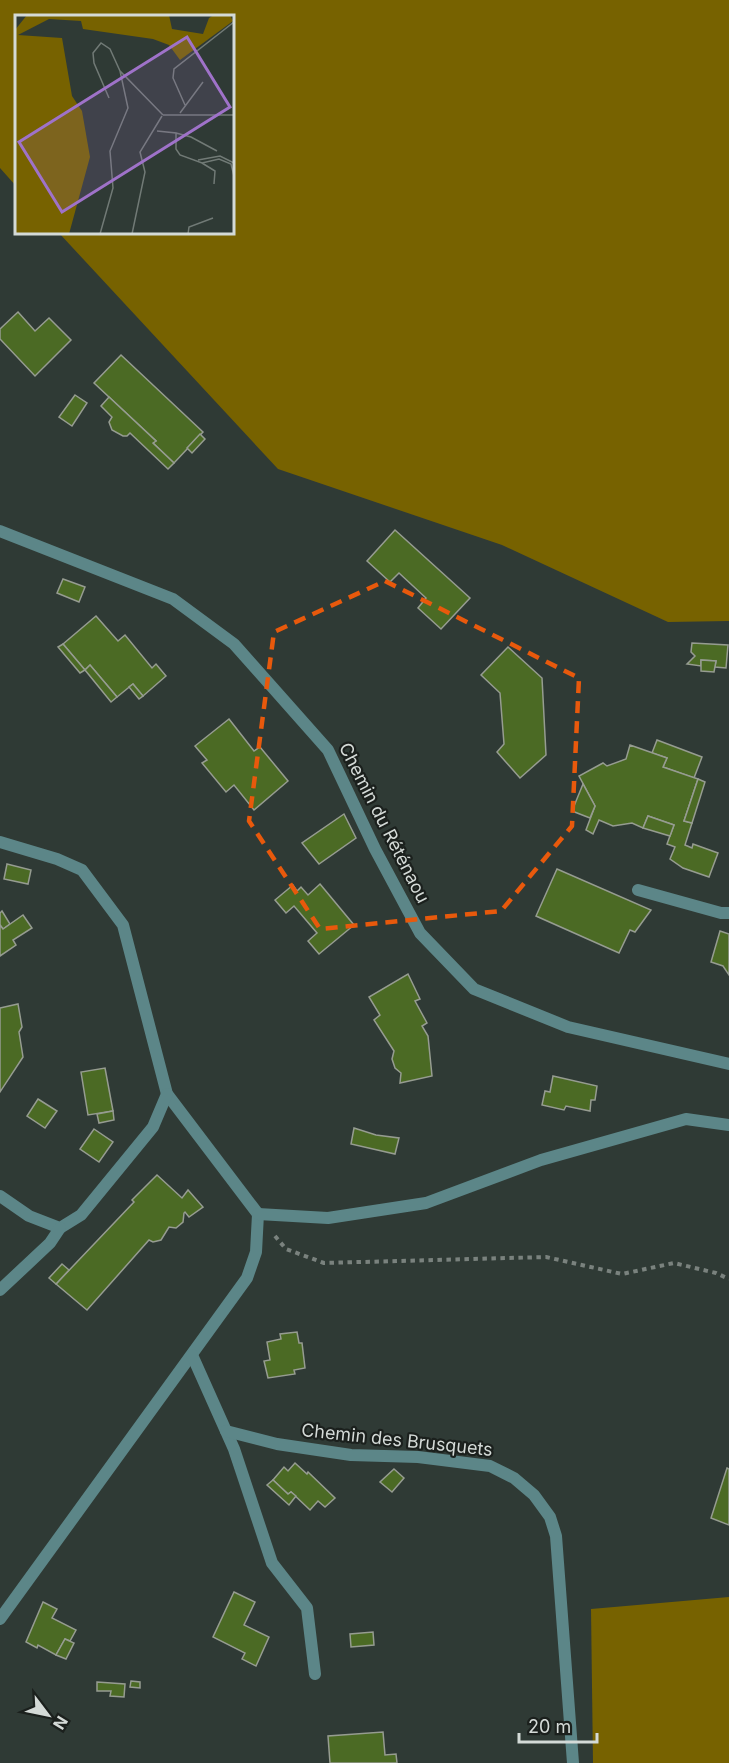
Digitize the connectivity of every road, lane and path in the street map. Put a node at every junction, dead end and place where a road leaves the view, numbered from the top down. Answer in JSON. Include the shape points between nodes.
{"nodes":[{"id":1,"x":0,"y":531,"type":"edge"},
{"id":2,"x":0,"y":842,"type":"edge"},
{"id":3,"x":638,"y":890,"type":"dead end"},
{"id":4,"x":729,"y":913,"type":"edge"},
{"id":5,"x":729,"y":1064,"type":"edge"},
{"id":6,"x":167,"y":1094,"type":"junction"},
{"id":7,"x":729,"y":1125,"type":"edge"},
{"id":8,"x":0,"y":1196,"type":"edge"},
{"id":9,"x":258,"y":1214,"type":"junction"},
{"id":10,"x":60,"y":1228,"type":"junction"},
{"id":11,"x":729,"y":1279,"type":"edge"},
{"id":12,"x":0,"y":1290,"type":"edge"},
{"id":13,"x":192,"y":1355,"type":"junction"},
{"id":14,"x":226,"y":1431,"type":"junction"},
{"id":15,"x":0,"y":1619,"type":"edge"},
{"id":16,"x":315,"y":1674,"type":"dead end"},
{"id":17,"x":573,"y":1763,"type":"edge"}],
"edges":[{"from":1,"to":5,"type":"street","name":"Chemin du Réténaou","via":[[173,599],[234,644],[328,750],[420,933],[474,989],[568,1027]]},
{"from":2,"to":6,"type":"street","via":[[82,870],[123,925]]},
{"from":3,"to":4,"type":"street"},
{"from":6,"to":9,"type":"street"},
{"from":6,"to":10,"type":"street","via":[[153,1127],[81,1215]]},
{"from":7,"to":9,"type":"street","via":[[686,1119],[541,1160],[426,1203],[328,1218]]},
{"from":8,"to":10,"type":"street","via":[[29,1216]]},
{"from":9,"to":11,"type":"path","via":[[286,1249],[324,1263],[546,1257],[622,1274],[674,1263]]},
{"from":9,"to":13,"type":"street","via":[[256,1252],[247,1278]]},
{"from":10,"to":12,"type":"street","via":[[50,1243]]},
{"from":13,"to":14,"type":"street"},
{"from":13,"to":15,"type":"street"},
{"from":14,"to":16,"type":"street","via":[[272,1563],[307,1608]]},
{"from":14,"to":17,"type":"street","name":"Chemin des Brusquets","via":[[276,1444],[351,1455],[418,1457],[490,1466],[514,1478],[534,1495],[550,1517],[556,1536]]}]}
